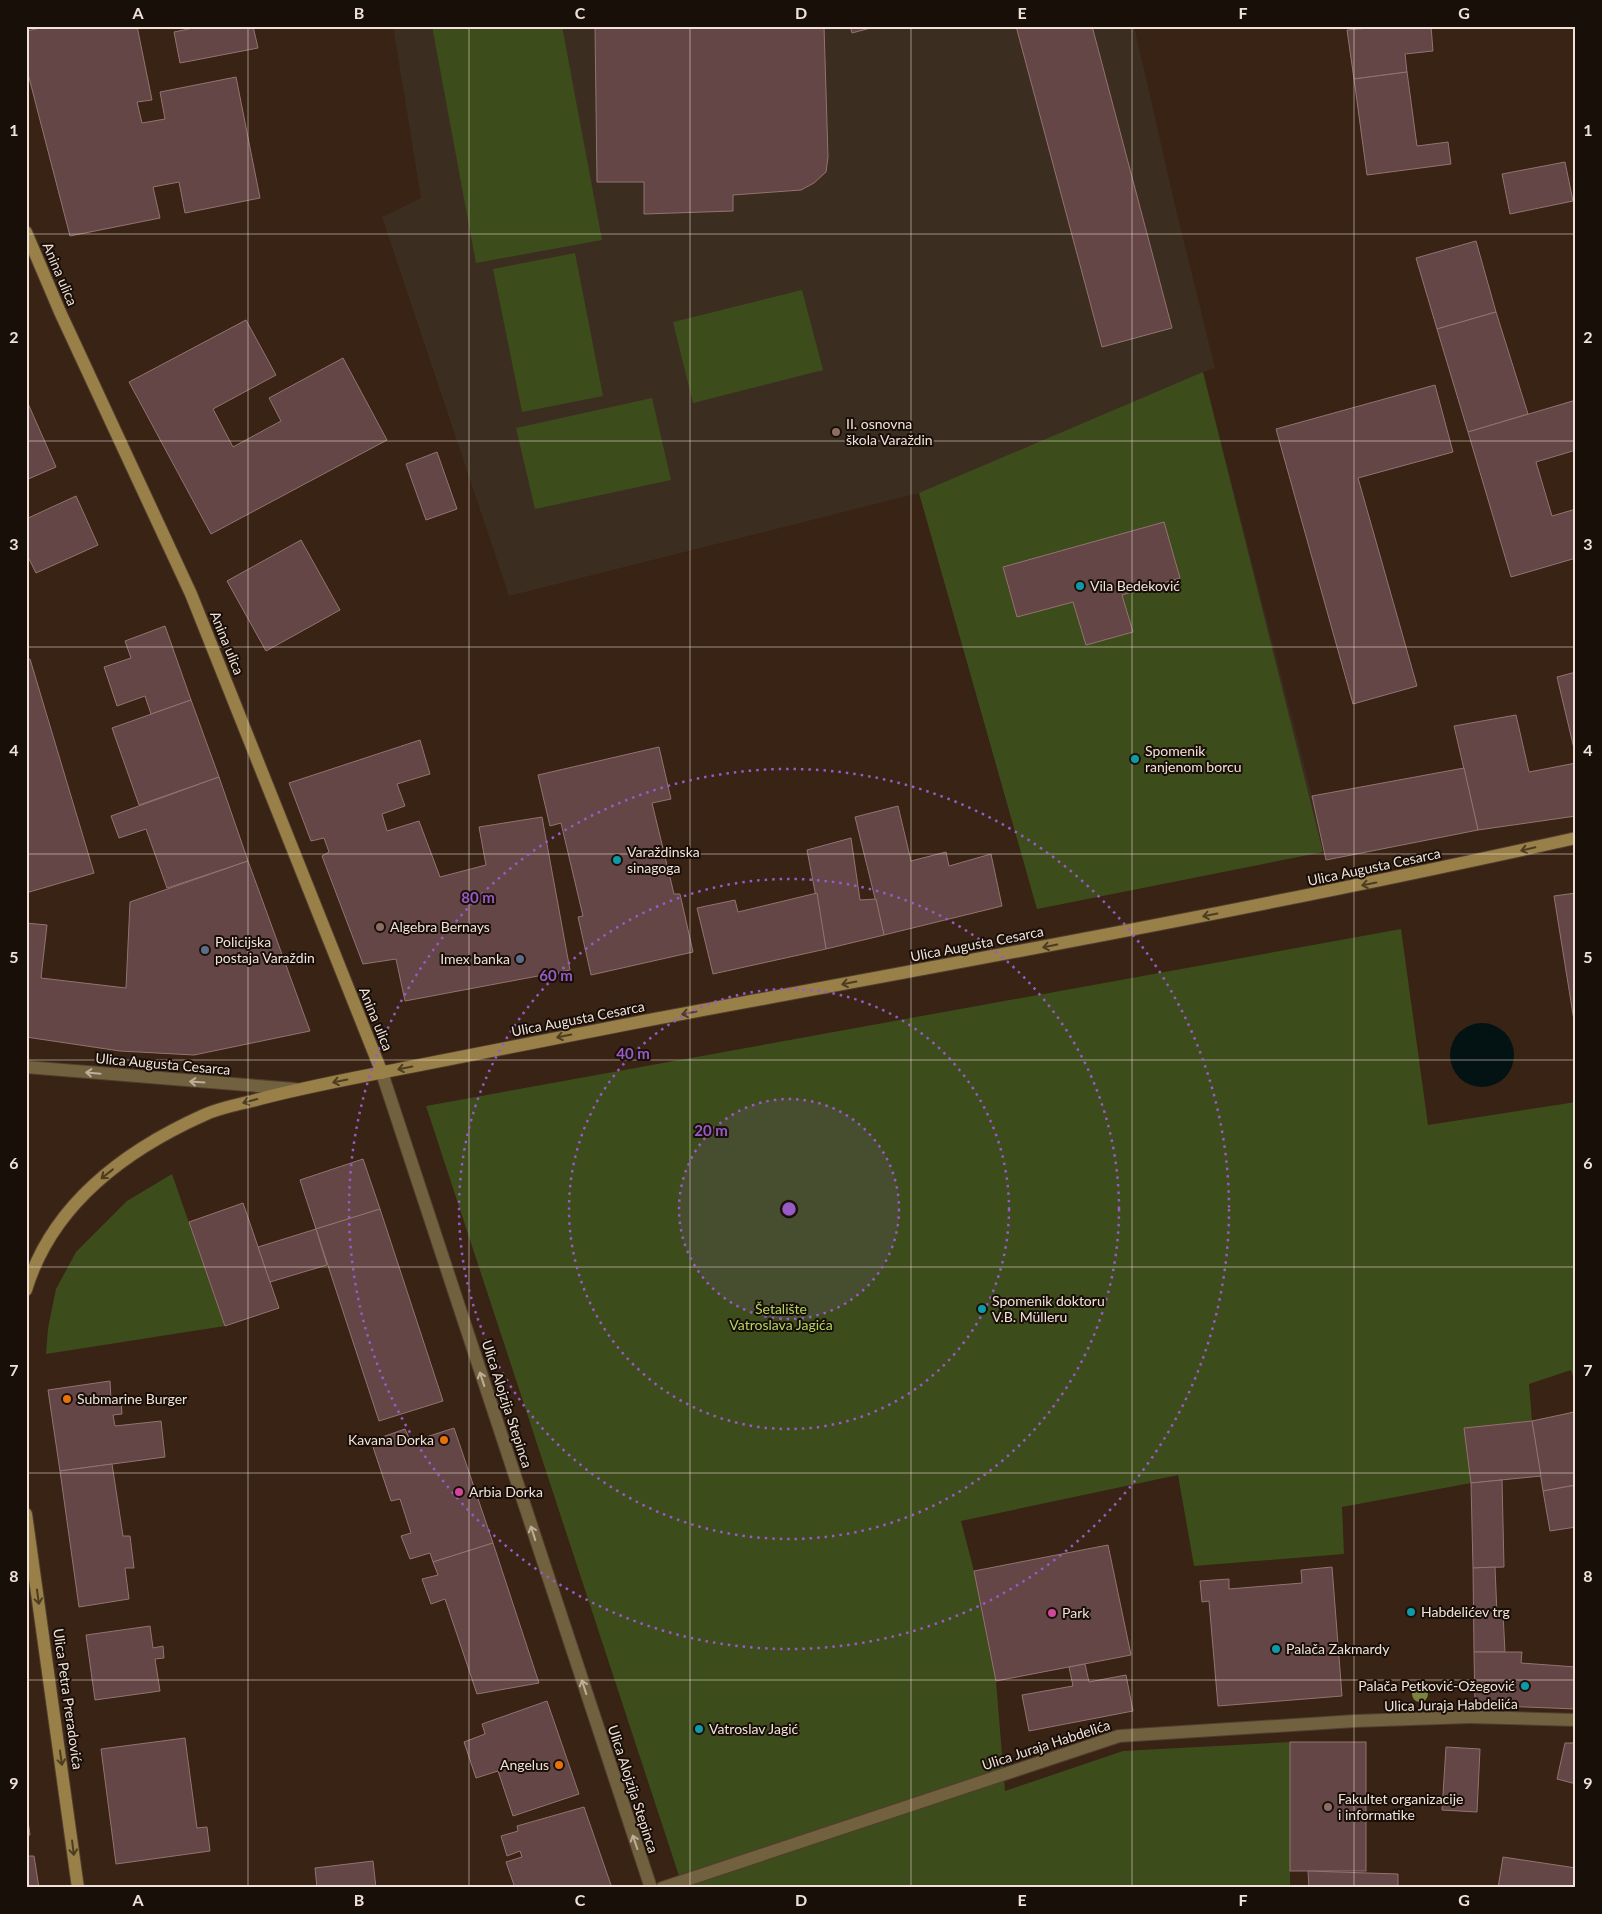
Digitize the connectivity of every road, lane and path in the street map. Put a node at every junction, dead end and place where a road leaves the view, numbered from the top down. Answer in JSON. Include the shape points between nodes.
{"nodes":[{"id":1,"x":26,"y":232,"type":"edge"},
{"id":2,"x":1576,"y":838,"type":"edge"},
{"id":3,"x":26,"y":1067,"type":"edge"},
{"id":4,"x":382,"y":1072,"type":"junction"},
{"id":5,"x":298,"y":1089,"type":"junction"},
{"id":6,"x":26,"y":1290,"type":"edge"},
{"id":7,"x":26,"y":1514,"type":"edge"},
{"id":8,"x":1576,"y":1720,"type":"edge"},
{"id":9,"x":78,"y":1888,"type":"edge"},
{"id":10,"x":650,"y":1888,"type":"edge"},
{"id":11,"x":662,"y":1888,"type":"edge"}],
"edges":[{"from":1,"to":4,"type":"main road","name":"Anina ulica","via":[[191,594]]},
{"from":2,"to":4,"type":"main road","name":"Ulica Augusta Cesarca","one_way":true,"via":[[1181,921]]},
{"from":5,"to":3,"type":"street","name":"Ulica Augusta Cesarca","one_way":true},
{"from":4,"to":5,"type":"main road","name":"Ulica Augusta Cesarca","one_way":true},
{"from":10,"to":4,"type":"street","name":"Ulica Alojzija Stepinca","one_way":true},
{"from":5,"to":6,"type":"main road","one_way":true,"via":[[210,1112],[135,1152],[95,1183],[61,1218],[34,1263]]},
{"from":7,"to":9,"type":"main road","name":"Ulica Petra Preradovića","one_way":true},
{"from":8,"to":11,"type":"street","name":"Ulica Juraja Habdelića","via":[[1354,1721],[1119,1736]]}]}
